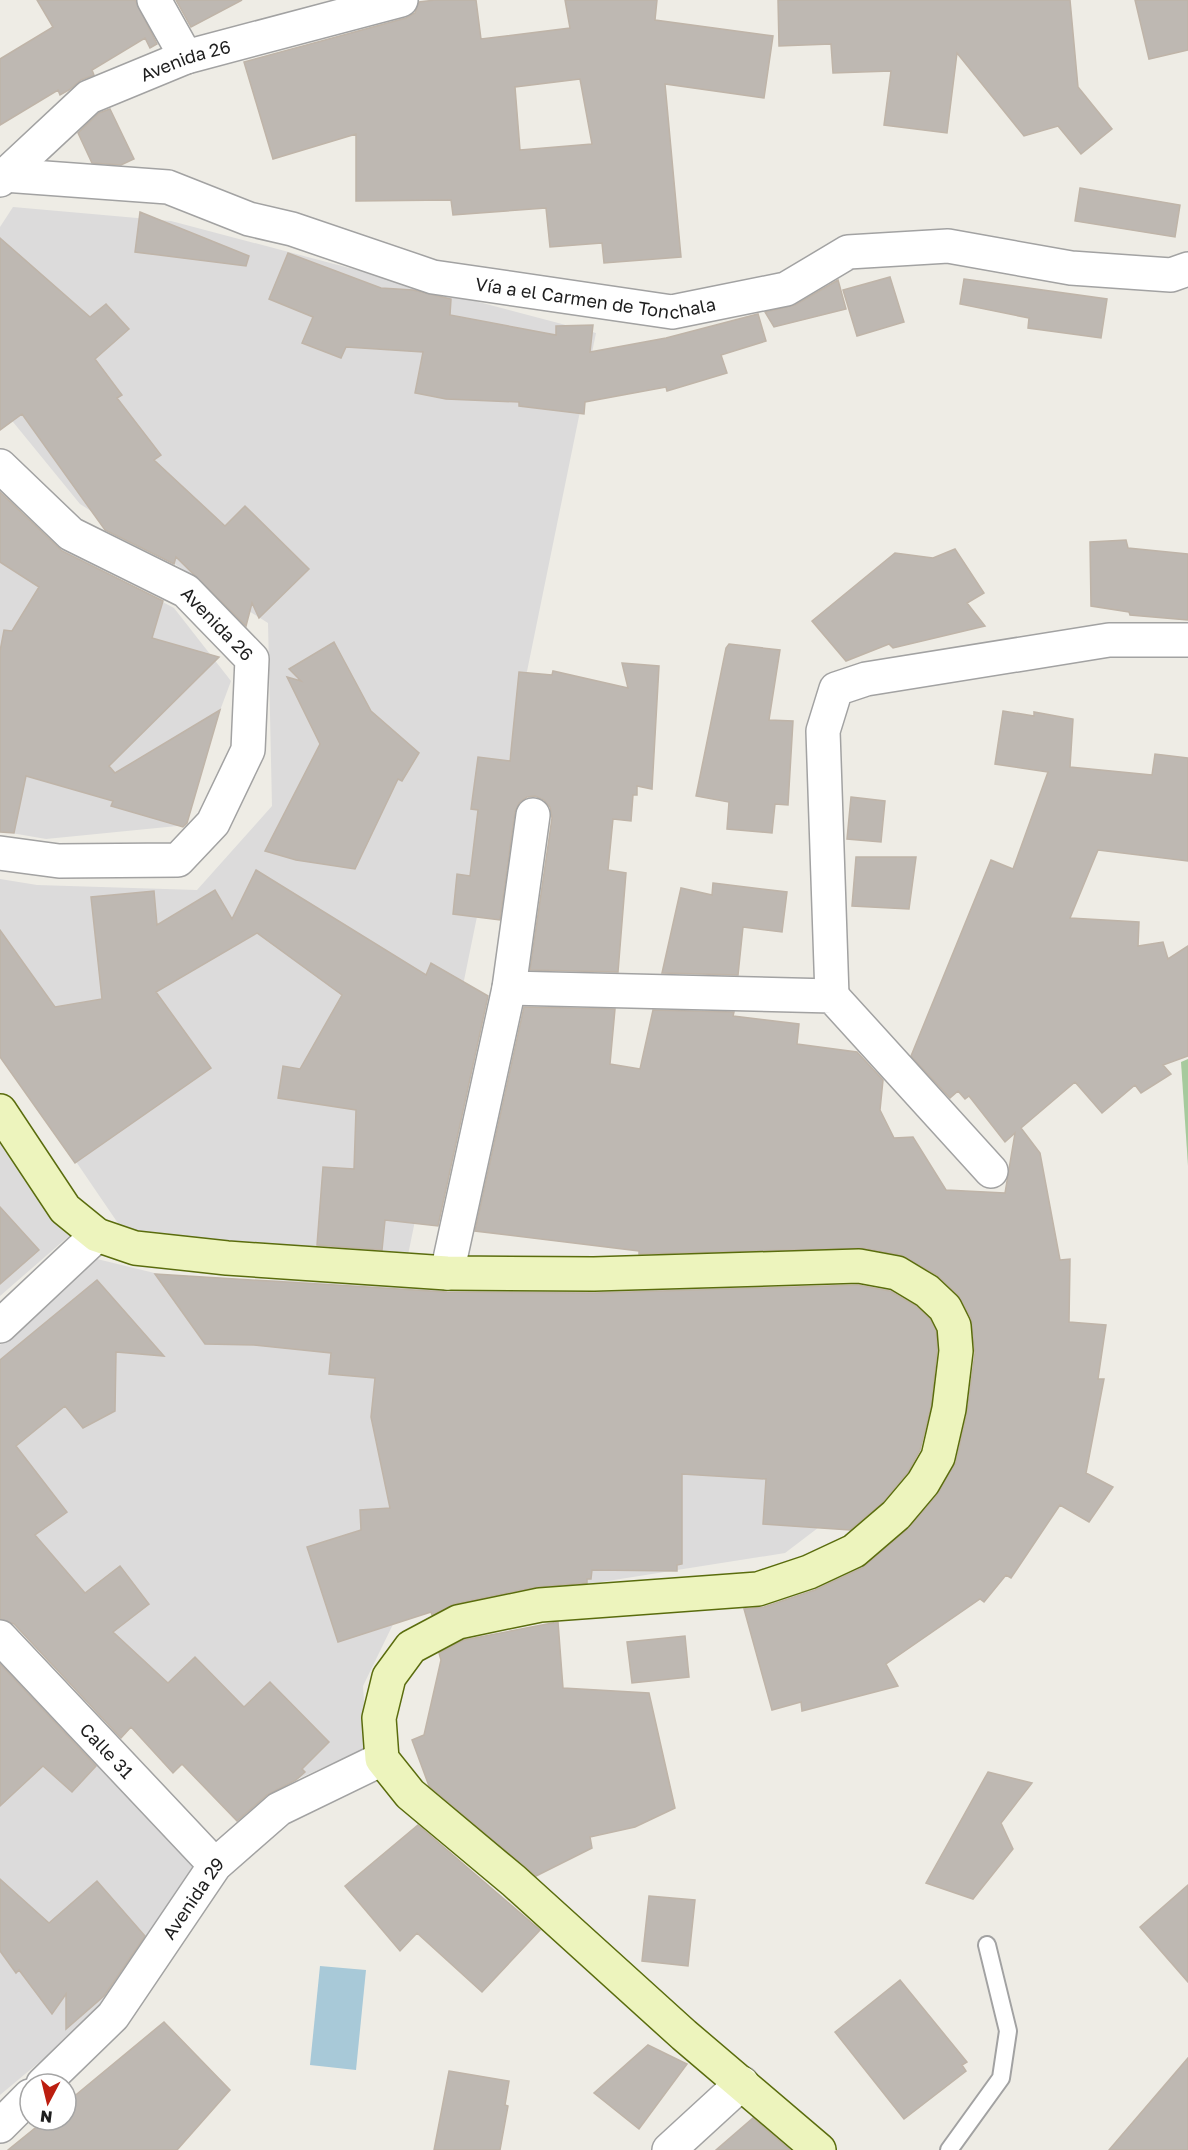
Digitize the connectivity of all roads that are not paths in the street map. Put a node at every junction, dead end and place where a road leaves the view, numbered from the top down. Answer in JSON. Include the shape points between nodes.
{"nodes":[{"id":1,"x":154,"y":0,"type":"edge"},
{"id":2,"x":401,"y":0,"type":"edge"},
{"id":3,"x":186,"y":57,"type":"junction"},
{"id":4,"x":1,"y":176,"type":"edge"},
{"id":5,"x":1188,"y":269,"type":"edge"},
{"id":6,"x":0,"y":466,"type":"edge"},
{"id":7,"x":1188,"y":640,"type":"edge"},
{"id":8,"x":533,"y":815,"type":"dead end"},
{"id":9,"x":0,"y":853,"type":"edge"},
{"id":10,"x":509,"y":988,"type":"junction"},
{"id":11,"x":832,"y":996,"type":"junction"},
{"id":12,"x":0,"y":1112,"type":"edge"},
{"id":13,"x":991,"y":1171,"type":"dead end"},
{"id":14,"x":97,"y":1235,"type":"junction"},
{"id":15,"x":447,"y":1273,"type":"junction"},
{"id":16,"x":0,"y":1326,"type":"edge"},
{"id":17,"x":0,"y":1637,"type":"edge"},
{"id":18,"x":382,"y":1759,"type":"junction"},
{"id":19,"x":215,"y":1865,"type":"junction"},
{"id":20,"x":987,"y":1946,"type":"dead end"},
{"id":21,"x":55,"y":2072,"type":"edge"},
{"id":22,"x":742,"y":2083,"type":"junction"},
{"id":23,"x":18,"y":2108,"type":"edge"},
{"id":24,"x":0,"y":2126,"type":"edge"},
{"id":25,"x":669,"y":2150,"type":"edge"},
{"id":26,"x":819,"y":2150,"type":"edge"},
{"id":27,"x":950,"y":2150,"type":"edge"}],
"edges":[{"from":1,"to":3,"type":"street"},
{"from":2,"to":3,"type":"street","name":"Avenida 26"},
{"from":3,"to":4,"type":"street","name":"Avenida 26","via":[[89,97]]},
{"from":4,"to":5,"type":"street","name":"Vía a el Carmen de Tonchala","via":[[168,187],[249,219],[292,229],[433,277],[672,312],[786,289],[848,252],[948,246],[1071,268],[1171,275]]},
{"from":6,"to":9,"type":"street","name":"Avenida 26","via":[[71,534],[186,591],[252,659],[248,750],[213,823],[178,860],[59,861]]},
{"from":7,"to":11,"type":"street","via":[[1109,640],[866,679],[836,689],[823,731]]},
{"from":8,"to":10,"type":"street"},
{"from":10,"to":11,"type":"street"},
{"from":10,"to":15,"type":"street"},
{"from":11,"to":13,"type":"street"},
{"from":12,"to":14,"type":"main road","via":[[65,1209]]},
{"from":14,"to":15,"type":"main road","via":[[135,1248],[227,1258]]},
{"from":14,"to":16,"type":"street"},
{"from":15,"to":18,"type":"main road","via":[[594,1274],[817,1265],[859,1266],[897,1273],[927,1291],[945,1308],[954,1326],[956,1351],[949,1409],[938,1457],[923,1483],[896,1515],[854,1551],[809,1572],[758,1589],[540,1605],[458,1622],[411,1647],[389,1677],[379,1718]]},
{"from":17,"to":19,"type":"street","name":"Calle 31"},
{"from":18,"to":19,"type":"street","name":"Avenida 29","via":[[279,1809]]},
{"from":18,"to":22,"type":"main road","via":[[410,1794]]},
{"from":19,"to":21,"type":"street","name":"Avenida 29","via":[[113,2016]]},
{"from":20,"to":27,"type":"lane","via":[[1008,2031],[1001,2078]]},
{"from":22,"to":25,"type":"street"},
{"from":22,"to":26,"type":"main road"},
{"from":23,"to":24,"type":"street"}]}
